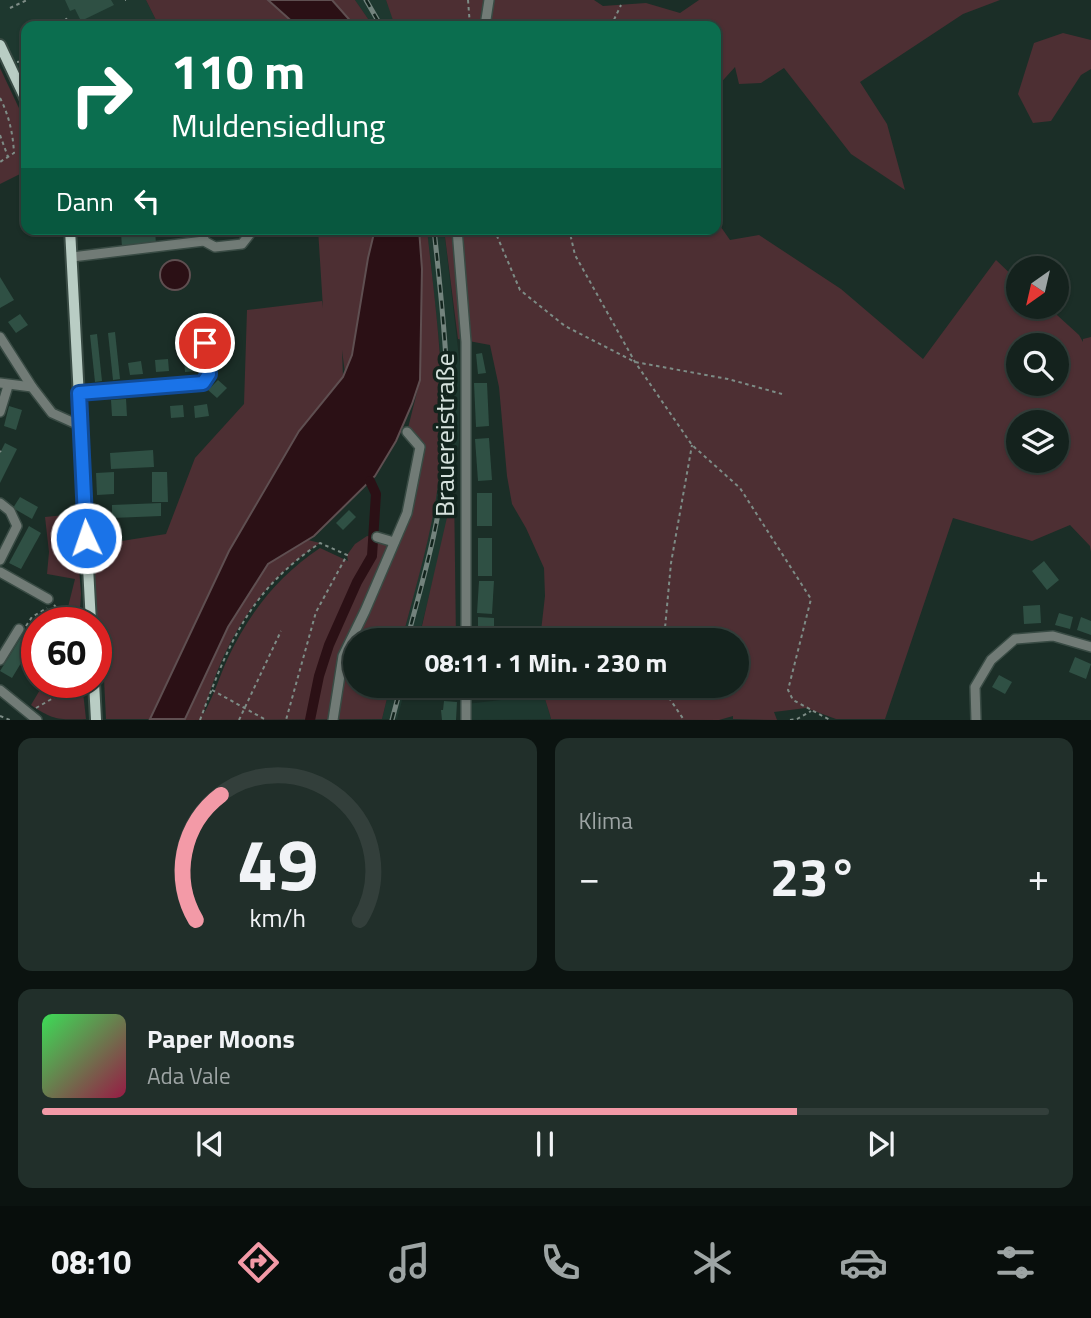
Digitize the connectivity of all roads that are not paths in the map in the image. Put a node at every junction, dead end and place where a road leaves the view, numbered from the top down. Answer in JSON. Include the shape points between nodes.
{"nodes":[{"id":1,"x":489,"y":0,"type":"edge"},
{"id":2,"x":486,"y":21,"type":"edge"},
{"id":3,"x":0,"y":45,"type":"edge"},
{"id":4,"x":21,"y":89,"type":"edge"},
{"id":5,"x":70,"y":235,"type":"edge"},
{"id":6,"x":204,"y":235,"type":"edge"},
{"id":7,"x":250,"y":235,"type":"edge"},
{"id":8,"x":457,"y":235,"type":"edge"},
{"id":9,"x":204,"y":241,"type":"junction"},
{"id":10,"x":72,"y":257,"type":"junction"},
{"id":11,"x":0,"y":337,"type":"edge"},
{"id":12,"x":205,"y":343,"type":"dead end"},
{"id":13,"x":4,"y":384,"type":"edge"},
{"id":14,"x":32,"y":387,"type":"junction"},
{"id":15,"x":79,"y":393,"type":"junction"},
{"id":16,"x":0,"y":412,"type":"edge"},
{"id":17,"x":80,"y":426,"type":"junction"},
{"id":18,"x":407,"y":432,"type":"dead end"},
{"id":19,"x":0,"y":503,"type":"edge"},
{"id":20,"x":377,"y":537,"type":"dead end"},
{"id":21,"x":394,"y":542,"type":"junction"},
{"id":22,"x":0,"y":560,"type":"edge"},
{"id":23,"x":0,"y":572,"type":"edge"},
{"id":24,"x":48,"y":599,"type":"dead end"},
{"id":25,"x":90,"y":607,"type":"edge"},
{"id":26,"x":466,"y":628,"type":"edge"},
{"id":27,"x":19,"y":629,"type":"dead end"},
{"id":28,"x":1091,"y":648,"type":"edge"},
{"id":29,"x":0,"y":660,"type":"edge"},
{"id":30,"x":0,"y":690,"type":"edge"},
{"id":31,"x":95,"y":698,"type":"edge"},
{"id":32,"x":466,"y":698,"type":"edge"},
{"id":33,"x":37,"y":719,"type":"edge"},
{"id":34,"x":96,"y":719,"type":"edge"},
{"id":35,"x":333,"y":719,"type":"edge"},
{"id":36,"x":466,"y":719,"type":"edge"},
{"id":37,"x":976,"y":719,"type":"edge"}],
"edges":[{"from":1,"to":2,"type":"street"},
{"from":3,"to":4,"type":"main road"},
{"from":5,"to":10,"type":"main road"},
{"from":6,"to":9,"type":"street"},
{"from":7,"to":9,"type":"street","via":[[242,244],[215,247]]},
{"from":8,"to":26,"type":"street","name":"Brauereistraße","via":[[466,342]]},
{"from":9,"to":10,"type":"street"},
{"from":10,"to":15,"type":"main road"},
{"from":11,"to":14,"type":"street"},
{"from":12,"to":15,"type":"street","via":[[209,374],[203,383]]},
{"from":13,"to":14,"type":"street"},
{"from":13,"to":16,"type":"street"},
{"from":14,"to":17,"type":"street","via":[[52,413]]},
{"from":15,"to":17,"type":"main road"},
{"from":17,"to":25,"type":"main road"},
{"from":18,"to":21,"type":"street","via":[[420,446],[407,513]]},
{"from":19,"to":22,"type":"street","via":[[17,526]]},
{"from":20,"to":21,"type":"street"},
{"from":21,"to":35,"type":"street","via":[[342,656]]},
{"from":23,"to":24,"type":"street"},
{"from":27,"to":29,"type":"street"},
{"from":28,"to":37,"type":"street","via":[[1053,636],[1015,639],[991,660],[975,687]]},
{"from":30,"to":33,"type":"street"},
{"from":31,"to":34,"type":"main road"},
{"from":32,"to":36,"type":"street"}]}
